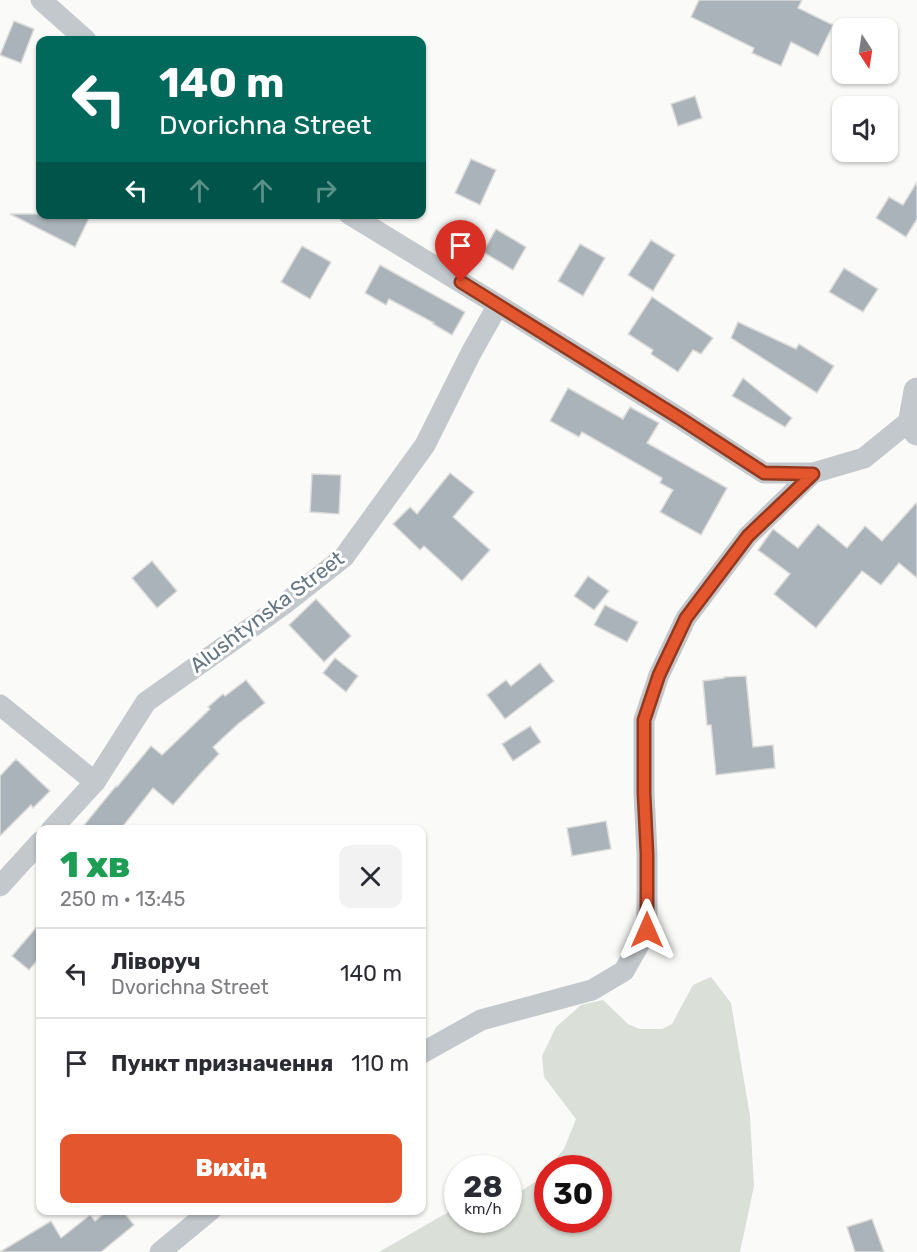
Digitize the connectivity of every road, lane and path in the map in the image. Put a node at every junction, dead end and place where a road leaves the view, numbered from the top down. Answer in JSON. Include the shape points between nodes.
{"nodes":[{"id":1,"x":40,"y":0,"type":"edge"},
{"id":2,"x":81,"y":36,"type":"edge"},
{"id":3,"x":357,"y":219,"type":"edge"},
{"id":4,"x":498,"y":304,"type":"junction"},
{"id":5,"x":917,"y":391,"type":"edge"},
{"id":6,"x":915,"y":425,"type":"edge"},
{"id":7,"x":813,"y":474,"type":"junction"},
{"id":8,"x":0,"y":705,"type":"edge"},
{"id":9,"x":94,"y":782,"type":"junction"},
{"id":10,"x":55,"y":825,"type":"edge"},
{"id":11,"x":36,"y":846,"type":"edge"},
{"id":12,"x":0,"y":886,"type":"edge"},
{"id":13,"x":426,"y":1051,"type":"edge"},
{"id":14,"x":205,"y":1215,"type":"edge"},
{"id":15,"x":160,"y":1252,"type":"edge"}],
"edges":[{"from":1,"to":2,"type":"street"},
{"from":3,"to":4,"type":"street"},
{"from":4,"to":7,"type":"street","via":[[764,473]]},
{"from":4,"to":9,"type":"street","name":"Alushtynska Street","via":[[425,445],[344,557],[146,702]]},
{"from":5,"to":6,"type":"street"},
{"from":6,"to":7,"type":"street","via":[[864,458]]},
{"from":7,"to":13,"type":"street","via":[[748,536],[727,563],[686,618],[659,675],[644,720],[647,930],[624,971],[592,990],[481,1020]]},
{"from":8,"to":9,"type":"street"},
{"from":9,"to":10,"type":"street","name":"Alushtynska Street"},
{"from":11,"to":12,"type":"street"},
{"from":14,"to":15,"type":"street"}]}
